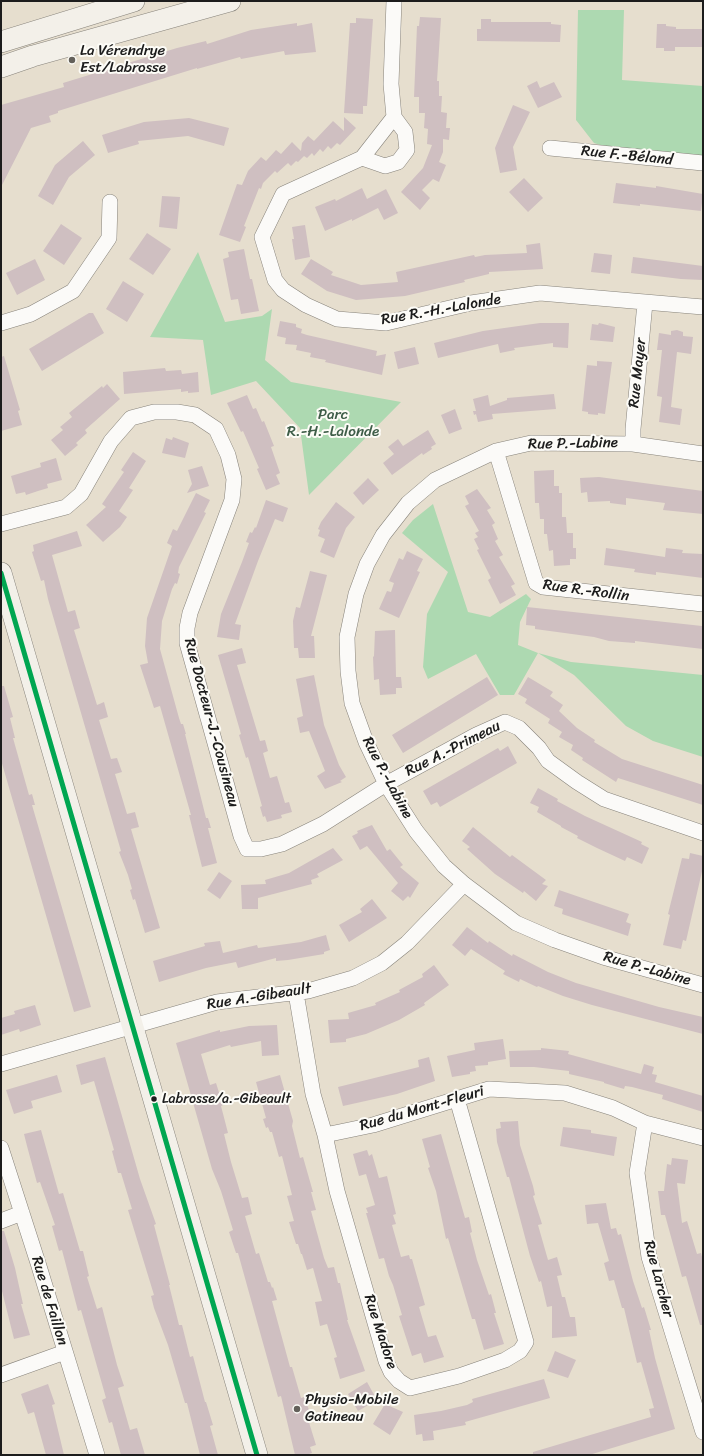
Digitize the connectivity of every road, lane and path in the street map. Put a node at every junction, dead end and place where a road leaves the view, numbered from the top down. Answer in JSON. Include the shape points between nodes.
{"nodes":[{"id":1,"x":134,"y":1,"type":"edge"},
{"id":2,"x":230,"y":1,"type":"edge"},
{"id":3,"x":394,"y":1,"type":"edge"},
{"id":4,"x":1,"y":42,"type":"edge"},
{"id":5,"x":1,"y":67,"type":"edge"},
{"id":6,"x":394,"y":117,"type":"junction"},
{"id":7,"x":550,"y":148,"type":"dead end"},
{"id":8,"x":362,"y":158,"type":"junction"},
{"id":9,"x":703,"y":163,"type":"edge"},
{"id":10,"x":110,"y":202,"type":"dead end"},
{"id":11,"x":645,"y":304,"type":"junction"},
{"id":12,"x":703,"y":308,"type":"edge"},
{"id":13,"x":1,"y":323,"type":"edge"},
{"id":14,"x":633,"y":444,"type":"junction"},
{"id":15,"x":496,"y":451,"type":"junction"},
{"id":16,"x":703,"y":454,"type":"edge"},
{"id":17,"x":1,"y":524,"type":"edge"},
{"id":18,"x":1,"y":573,"type":"edge"},
{"id":19,"x":703,"y":604,"type":"edge"},
{"id":20,"x":386,"y":784,"type":"junction"},
{"id":21,"x":703,"y":834,"type":"edge"},
{"id":22,"x":464,"y":884,"type":"junction"},
{"id":23,"x":703,"y":983,"type":"edge"},
{"id":24,"x":296,"y":993,"type":"junction"},
{"id":25,"x":132,"y":1025,"type":"junction"},
{"id":26,"x":1,"y":1064,"type":"edge"},
{"id":27,"x":457,"y":1099,"type":"junction"},
{"id":28,"x":645,"y":1123,"type":"junction"},
{"id":29,"x":325,"y":1135,"type":"junction"},
{"id":30,"x":703,"y":1138,"type":"edge"},
{"id":31,"x":1,"y":1148,"type":"edge"},
{"id":32,"x":22,"y":1213,"type":"junction"},
{"id":33,"x":1,"y":1220,"type":"edge"},
{"id":34,"x":65,"y":1352,"type":"junction"},
{"id":35,"x":1,"y":1375,"type":"edge"},
{"id":36,"x":703,"y":1432,"type":"edge"},
{"id":37,"x":97,"y":1455,"type":"edge"},
{"id":38,"x":257,"y":1455,"type":"edge"}],
"edges":[{"from":1,"to":4,"type":"main road"},
{"from":2,"to":5,"type":"main road"},
{"from":3,"to":6,"type":"street","via":[[391,84]]},
{"from":6,"to":8,"type":"street","name":"Rue R.-H.-Lalonde"},
{"from":6,"to":8,"type":"street","via":[[405,132],[407,150],[398,162],[385,166]]},
{"from":7,"to":9,"type":"street","name":"Rue F.-Béland"},
{"from":8,"to":11,"type":"street","name":"Rue R.-H.-Lalonde","via":[[283,194],[262,237],[275,280],[283,290],[306,305],[337,319],[386,323],[471,304],[540,293]]},
{"from":10,"to":13,"type":"street","via":[[109,238],[73,291],[31,314]]},
{"from":11,"to":12,"type":"street","name":"Rue R.-H.-Lalonde"},
{"from":11,"to":14,"type":"street","name":"Rue Mayer"},
{"from":14,"to":15,"type":"street","name":"Rue P.-Labine","via":[[532,443]]},
{"from":14,"to":16,"type":"street","name":"Rue P.-Labine"},
{"from":15,"to":19,"type":"street","name":"Rue R.-Rollin","via":[[536,583],[550,588]]},
{"from":15,"to":20,"type":"street","name":"Rue P.-Labine","via":[[435,480],[408,503],[383,535],[367,564],[356,594],[347,637],[352,703],[366,742]]},
{"from":17,"to":20,"type":"street","name":"Rue Docteur-J.-Cousineau","via":[[66,507],[80,494],[111,441],[131,418],[154,412],[177,412],[200,418],[216,430],[223,441],[234,479],[232,500],[190,613],[187,642],[241,836],[247,849],[282,844],[323,824]]},
{"from":18,"to":25,"type":"main road"},
{"from":20,"to":21,"type":"street","name":"Rue A.-Primeau","via":[[476,735],[506,722],[518,728],[539,748],[548,761],[604,799]]},
{"from":20,"to":22,"type":"street","name":"Rue P.-Labine","via":[[416,831],[444,866]]},
{"from":22,"to":23,"type":"street","name":"Rue P.-Labine","via":[[516,923],[555,940],[638,967]]},
{"from":22,"to":24,"type":"street","name":"Rue A.-Gibeault","via":[[407,943],[382,963],[353,978]]},
{"from":24,"to":25,"type":"street","name":"Rue A.-Gibeault","via":[[217,1002]]},
{"from":24,"to":29,"type":"street","name":"Rue Madore","via":[[313,1094]]},
{"from":25,"to":26,"type":"street","name":"Rue A.-Gibeault"},
{"from":25,"to":38,"type":"main road"},
{"from":27,"to":28,"type":"street","name":"Rue du Mont-Fleuri","via":[[489,1089],[565,1093],[613,1108]]},
{"from":27,"to":29,"type":"street","name":"Rue du Mont-Fleuri","via":[[373,1124]]},
{"from":27,"to":29,"type":"street","name":"Rue Madore","via":[[526,1342],[514,1356],[459,1376],[410,1388],[391,1372],[338,1191]]},
{"from":28,"to":30,"type":"street","name":"Rue du Mont-Fleuri"},
{"from":28,"to":36,"type":"street","name":"Rue Larcher","via":[[637,1173],[649,1257]]},
{"from":31,"to":32,"type":"street","name":"Rue de Faillon"},
{"from":32,"to":33,"type":"street"},
{"from":32,"to":34,"type":"street","name":"Rue de Faillon"},
{"from":34,"to":35,"type":"street"},
{"from":34,"to":37,"type":"street","name":"Rue de Faillon"}]}
